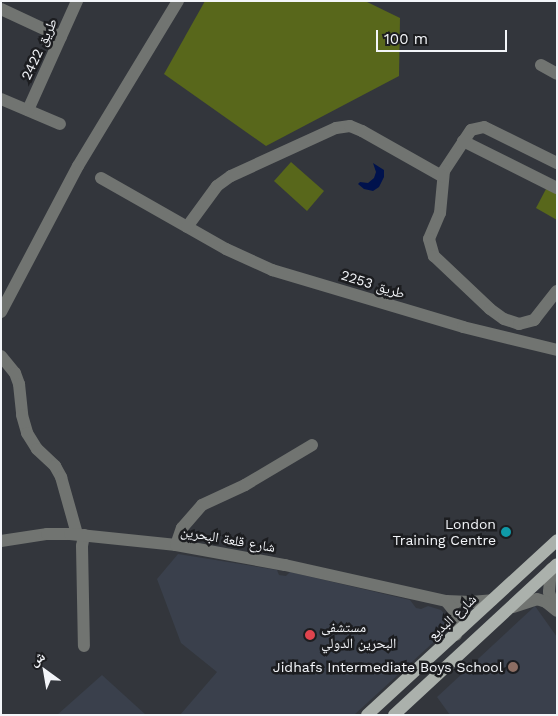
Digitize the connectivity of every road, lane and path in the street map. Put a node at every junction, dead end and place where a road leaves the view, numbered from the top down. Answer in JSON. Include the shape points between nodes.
{"nodes":[{"id":1,"x":77,"y":1,"type":"edge"},
{"id":2,"x":178,"y":1,"type":"edge"},
{"id":3,"x":1,"y":9,"type":"edge"},
{"id":4,"x":62,"y":37,"type":"junction"},
{"id":5,"x":540,"y":65,"type":"dead end"},
{"id":6,"x":557,"y":74,"type":"edge"},
{"id":7,"x":1,"y":99,"type":"edge"},
{"id":8,"x":28,"y":110,"type":"junction"},
{"id":9,"x":60,"y":124,"type":"dead end"},
{"id":10,"x":463,"y":141,"type":"junction"},
{"id":11,"x":557,"y":163,"type":"edge"},
{"id":12,"x":442,"y":176,"type":"junction"},
{"id":13,"x":101,"y":178,"type":"dead end"},
{"id":14,"x":557,"y":188,"type":"edge"},
{"id":15,"x":187,"y":227,"type":"junction"},
{"id":16,"x":556,"y":295,"type":"edge"},
{"id":17,"x":1,"y":312,"type":"edge"},
{"id":18,"x":519,"y":324,"type":"junction"},
{"id":19,"x":516,"y":340,"type":"junction"},
{"id":20,"x":557,"y":350,"type":"edge"},
{"id":21,"x":1,"y":356,"type":"edge"},
{"id":22,"x":312,"y":444,"type":"dead end"},
{"id":23,"x":80,"y":535,"type":"junction"},
{"id":24,"x":557,"y":540,"type":"edge"},
{"id":25,"x":1,"y":541,"type":"edge"},
{"id":26,"x":176,"y":545,"type":"junction"},
{"id":27,"x":554,"y":567,"type":"edge"},
{"id":28,"x":492,"y":600,"type":"junction"},
{"id":29,"x":446,"y":601,"type":"junction"},
{"id":30,"x":510,"y":608,"type":"junction"},
{"id":31,"x":555,"y":609,"type":"edge"},
{"id":32,"x":456,"y":634,"type":"junction"},
{"id":33,"x":84,"y":646,"type":"dead end"},
{"id":34,"x":367,"y":715,"type":"edge"},
{"id":35,"x":394,"y":715,"type":"edge"}],
"edges":[{"from":1,"to":4,"type":"street","name":"طريق 2422"},
{"from":2,"to":17,"type":"street","via":[[78,166]]},
{"from":3,"to":4,"type":"street"},
{"from":4,"to":8,"type":"street","name":"طريق 2422"},
{"from":5,"to":6,"type":"street"},
{"from":7,"to":8,"type":"street"},
{"from":8,"to":9,"type":"street"},
{"from":10,"to":11,"type":"street","via":[[471,130],[484,127]]},
{"from":10,"to":12,"type":"street"},
{"from":10,"to":14,"type":"street"},
{"from":12,"to":15,"type":"street","via":[[362,131],[350,126],[336,128],[231,176],[217,186]]},
{"from":12,"to":18,"type":"street","via":[[442,206],[429,239],[431,251],[490,309]]},
{"from":13,"to":15,"type":"street","name":"طريق 2253"},
{"from":15,"to":19,"type":"street","name":"طريق 2253","via":[[272,270]]},
{"from":16,"to":18,"type":"street","via":[[534,320]]},
{"from":18,"to":19,"type":"street"},
{"from":19,"to":20,"type":"street","name":"طريق 2253"},
{"from":21,"to":23,"type":"street","via":[[19,384],[27,433],[61,477]]},
{"from":22,"to":26,"type":"street","via":[[245,485],[202,505],[182,528]]},
{"from":23,"to":25,"type":"street","name":"شارع قلعة البحرين","via":[[47,534]]},
{"from":23,"to":26,"type":"street","name":"شارع قلعة البحرين"},
{"from":23,"to":33,"type":"street"},
{"from":24,"to":28,"type":"main road","name":"شارع البديع"},
{"from":26,"to":29,"type":"street","name":"شارع قلعة البحرين","via":[[285,565]]},
{"from":27,"to":30,"type":"main road"},
{"from":27,"to":31,"type":"street","via":[[549,592]]},
{"from":28,"to":29,"type":"street","name":"شارع قلعة البحرين"},
{"from":28,"to":32,"type":"main road","name":"شارع البديع"},
{"from":29,"to":32,"type":"street","via":[[458,619]]},
{"from":30,"to":31,"type":"street","via":[[537,599]]},
{"from":30,"to":35,"type":"main road"},
{"from":32,"to":34,"type":"main road","name":"شارع البديع"}]}
